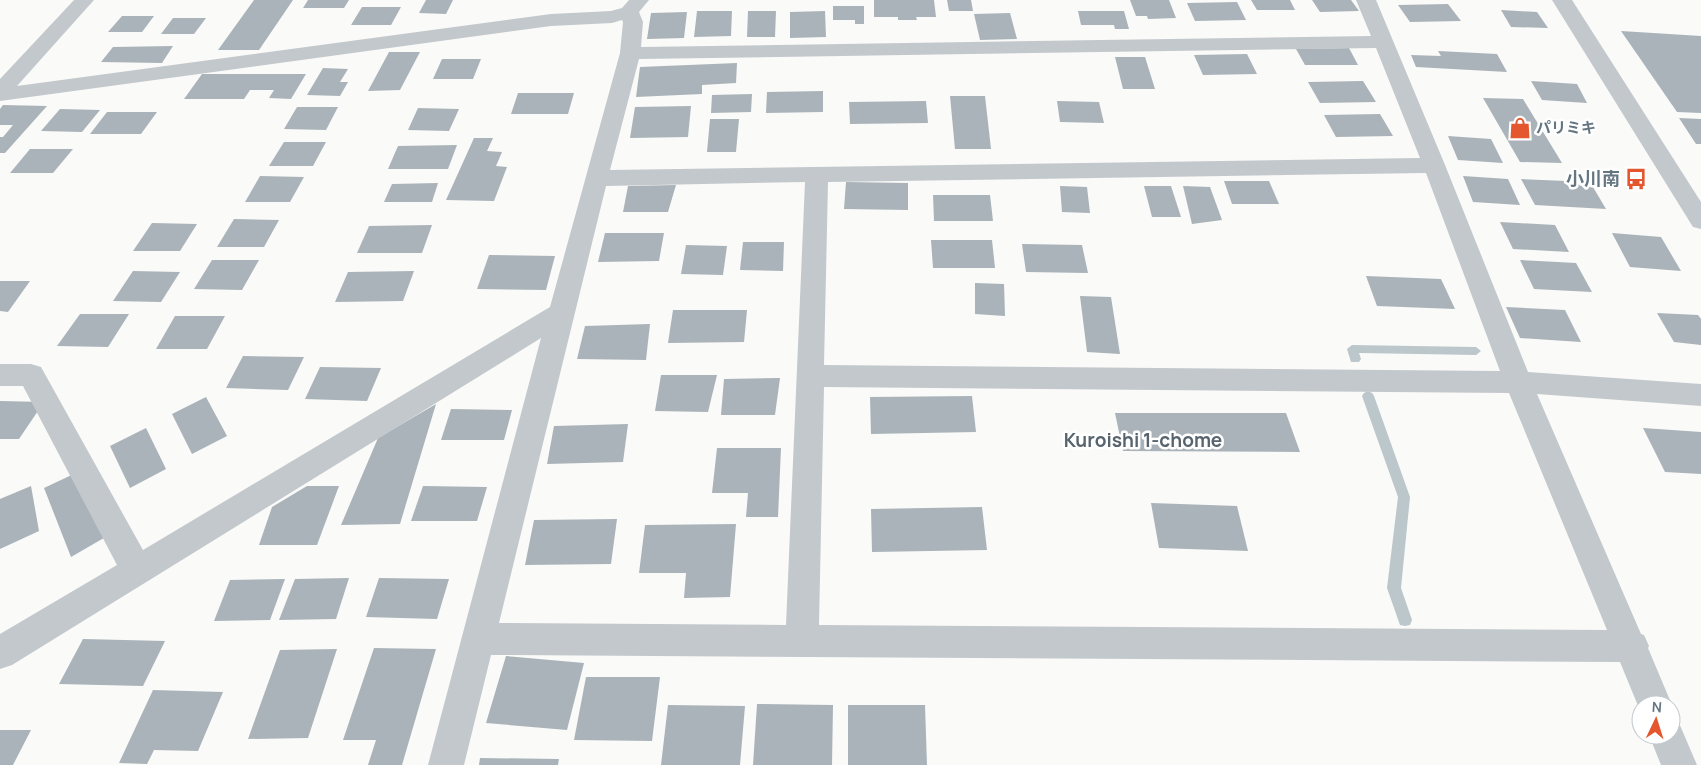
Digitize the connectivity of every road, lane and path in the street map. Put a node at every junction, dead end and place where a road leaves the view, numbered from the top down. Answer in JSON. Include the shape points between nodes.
{"nodes":[{"id":1,"x":84,"y":0,"type":"edge"},
{"id":2,"x":1366,"y":0,"type":"edge"},
{"id":3,"x":1562,"y":0,"type":"edge"},
{"id":4,"x":634,"y":6,"type":"edge"},
{"id":5,"x":1382,"y":42,"type":"junction"},
{"id":6,"x":630,"y":53,"type":"junction"},
{"id":7,"x":0,"y":93,"type":"edge"},
{"id":8,"x":1434,"y":165,"type":"junction"},
{"id":9,"x":817,"y":174,"type":"junction"},
{"id":10,"x":597,"y":178,"type":"junction"},
{"id":11,"x":1701,"y":221,"type":"edge"},
{"id":12,"x":561,"y":313,"type":"junction"},
{"id":13,"x":0,"y":375,"type":"edge"},
{"id":14,"x":811,"y":376,"type":"junction"},
{"id":15,"x":1518,"y":382,"type":"junction"},
{"id":16,"x":1701,"y":395,"type":"edge"},
{"id":17,"x":137,"y":570,"type":"junction"},
{"id":18,"x":479,"y":639,"type":"junction"},
{"id":19,"x":802,"y":642,"type":"junction"},
{"id":20,"x":1632,"y":646,"type":"junction"},
{"id":21,"x":0,"y":653,"type":"edge"},
{"id":22,"x":1651,"y":695,"type":"edge"},
{"id":23,"x":1671,"y":745,"type":"edge"},
{"id":24,"x":446,"y":765,"type":"edge"},
{"id":25,"x":1679,"y":765,"type":"edge"}],
"edges":[{"from":1,"to":7,"type":"street"},
{"from":2,"to":5,"type":"street"},
{"from":3,"to":11,"type":"street"},
{"from":4,"to":6,"type":"street"},
{"from":4,"to":7,"type":"street","via":[[612,17],[551,20]]},
{"from":5,"to":6,"type":"street"},
{"from":5,"to":8,"type":"street"},
{"from":6,"to":10,"type":"street"},
{"from":8,"to":9,"type":"street"},
{"from":8,"to":15,"type":"street"},
{"from":9,"to":10,"type":"street"},
{"from":9,"to":14,"type":"street"},
{"from":10,"to":12,"type":"street"},
{"from":12,"to":17,"type":"street"},
{"from":12,"to":18,"type":"street"},
{"from":13,"to":17,"type":"street","via":[[31,375]]},
{"from":14,"to":15,"type":"street"},
{"from":14,"to":19,"type":"street"},
{"from":15,"to":16,"type":"street"},
{"from":15,"to":20,"type":"street"},
{"from":17,"to":21,"type":"street"},
{"from":18,"to":19,"type":"street"},
{"from":18,"to":24,"type":"street"},
{"from":19,"to":20,"type":"street"},
{"from":20,"to":22,"type":"street"},
{"from":23,"to":25,"type":"street"}]}
